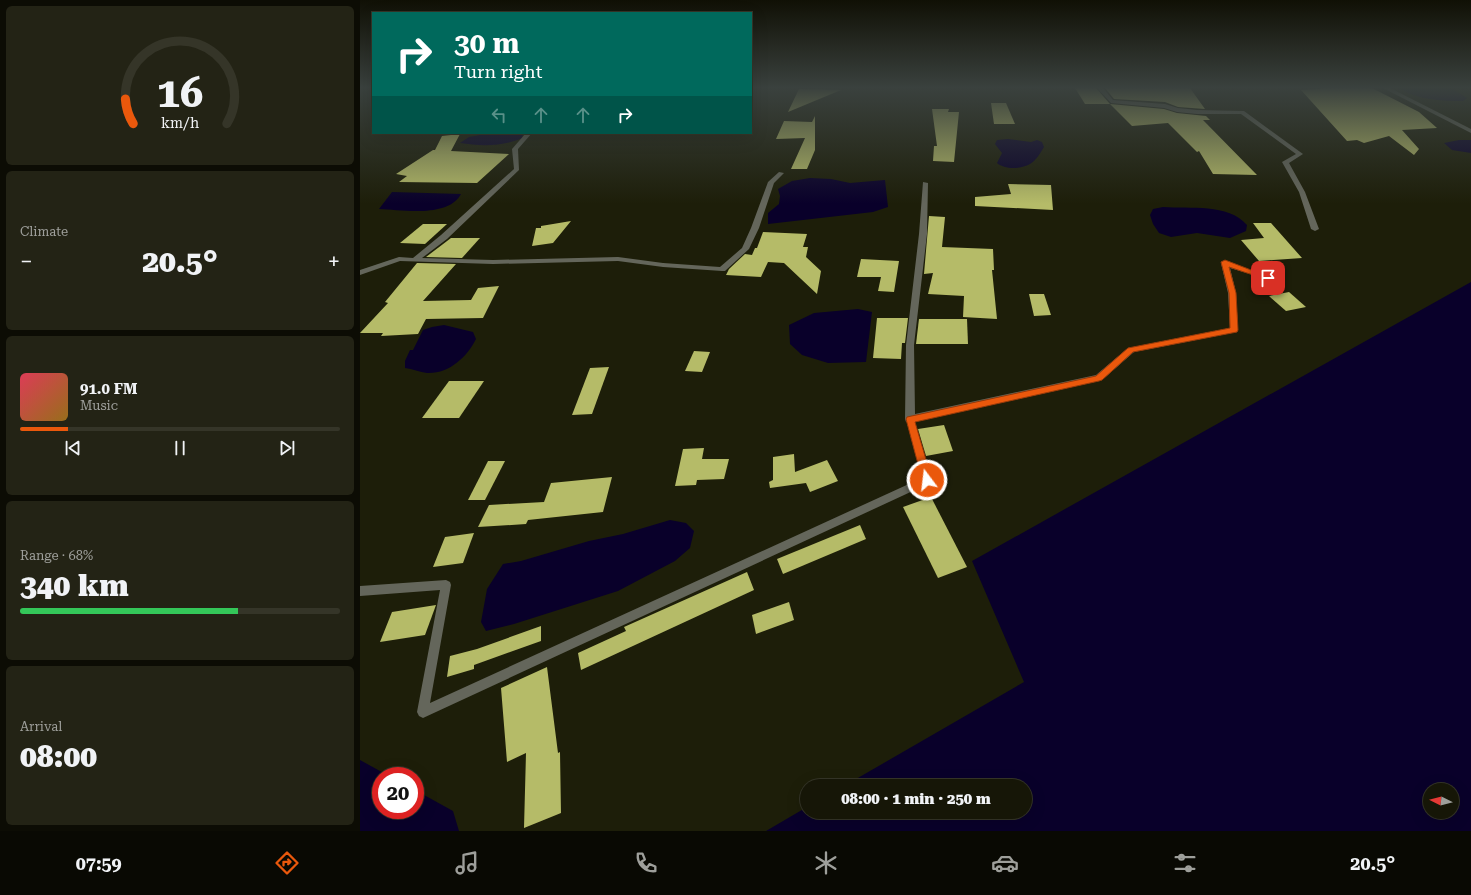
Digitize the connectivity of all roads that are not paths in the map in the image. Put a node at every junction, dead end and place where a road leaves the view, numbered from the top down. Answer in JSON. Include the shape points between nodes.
{"nodes":[{"id":1,"x":1262,"y":127,"type":"edge"},
{"id":2,"x":528,"y":134,"type":"edge"},
{"id":3,"x":781,"y":173,"type":"dead end"},
{"id":4,"x":925,"y":183,"type":"dead end"},
{"id":5,"x":1315,"y":229,"type":"dead end"},
{"id":6,"x":415,"y":260,"type":"junction"},
{"id":7,"x":360,"y":273,"type":"edge"},
{"id":8,"x":1281,"y":281,"type":"dead end"},
{"id":9,"x":910,"y":419,"type":"junction"},
{"id":10,"x":360,"y":591,"type":"edge"}],
"edges":[{"from":1,"to":5,"type":"street","via":[[1300,154],[1285,162],[1302,192]]},
{"from":2,"to":6,"type":"street","via":[[515,149],[517,170]]},
{"from":3,"to":6,"type":"street","via":[[772,182],[745,249],[722,269],[618,259],[493,262]]},
{"from":4,"to":9,"type":"street","via":[[923,234],[910,345]]},
{"from":6,"to":7,"type":"street","via":[[399,260]]},
{"from":8,"to":9,"type":"street","via":[[1241,270],[1225,262],[1232,293],[1234,330],[1131,350],[1099,378]]},
{"from":9,"to":10,"type":"lane","via":[[927,480],[423,712],[446,585]]}]}
